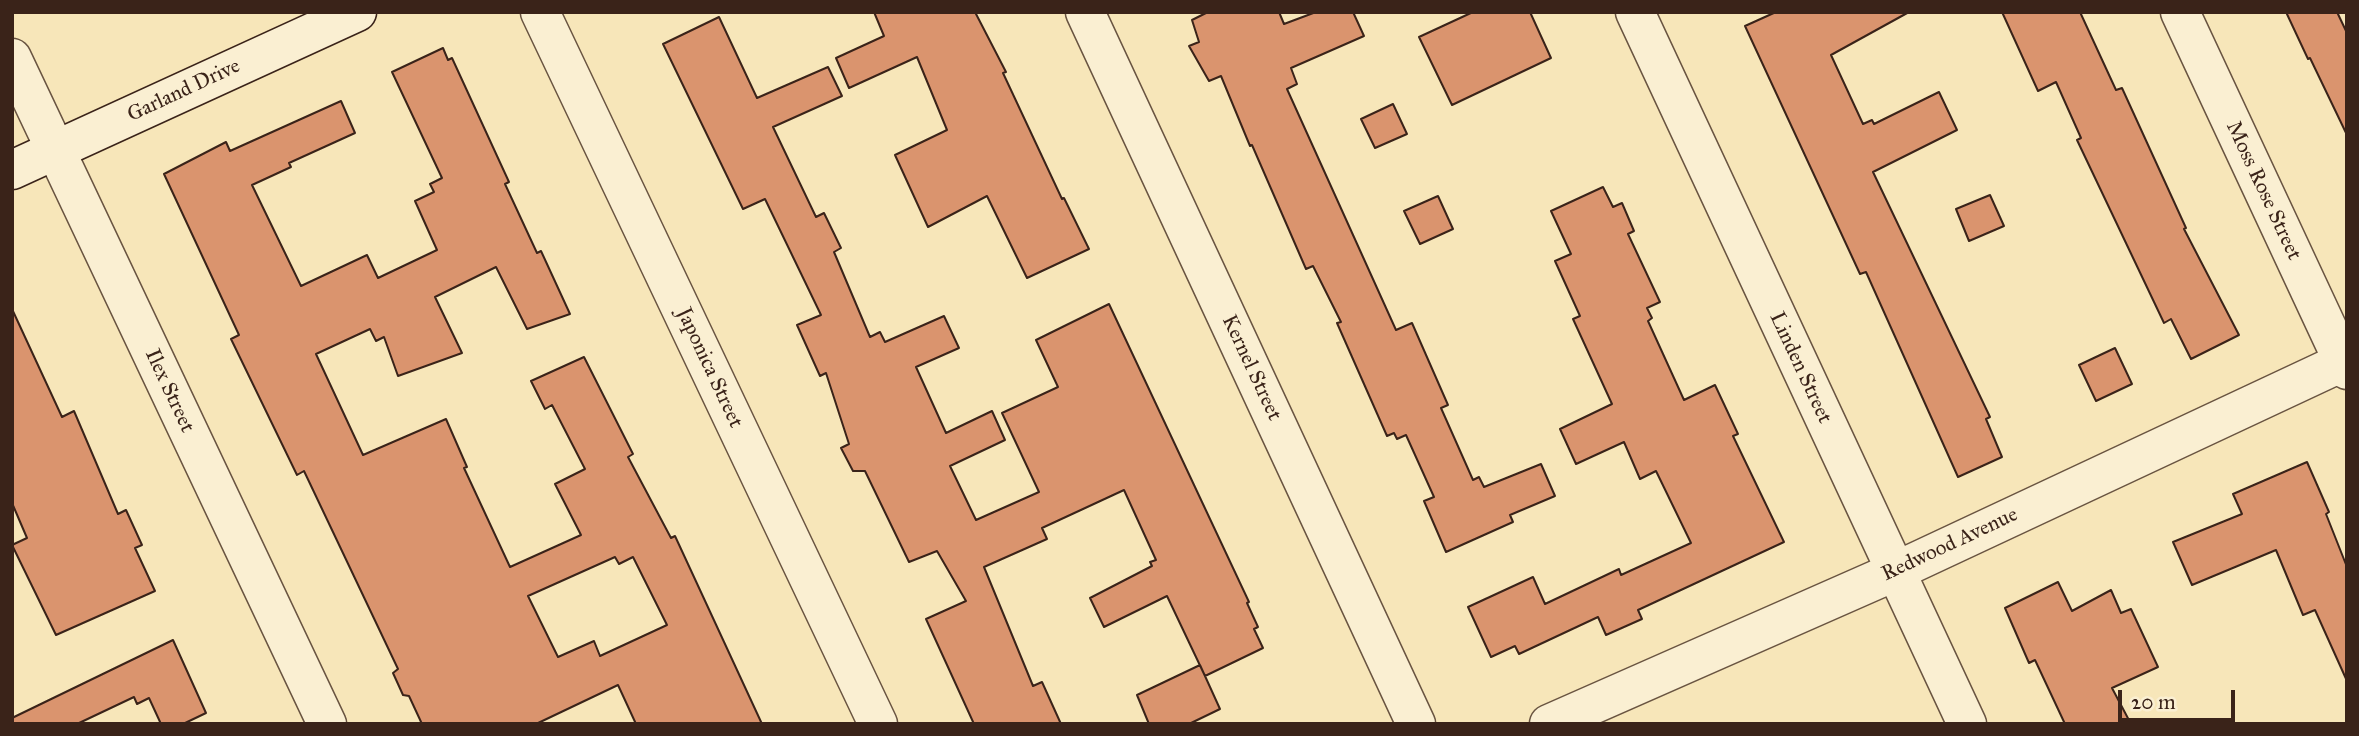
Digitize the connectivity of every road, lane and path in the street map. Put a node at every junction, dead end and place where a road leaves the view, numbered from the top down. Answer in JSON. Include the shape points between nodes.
{"nodes":[{"id":1,"x":356,"y":12,"type":"edge"},
{"id":2,"x":540,"y":12,"type":"edge"},
{"id":3,"x":1085,"y":12,"type":"edge"},
{"id":4,"x":1635,"y":12,"type":"edge"},
{"id":5,"x":2180,"y":12,"type":"edge"},
{"id":6,"x":12,"y":58,"type":"edge"},
{"id":7,"x":56,"y":150,"type":"junction"},
{"id":8,"x":12,"y":170,"type":"edge"},
{"id":9,"x":2345,"y":364,"type":"edge"},
{"id":10,"x":1894,"y":572,"type":"junction"},
{"id":11,"x":327,"y":724,"type":"edge"},
{"id":12,"x":878,"y":724,"type":"edge"},
{"id":13,"x":1416,"y":724,"type":"edge"},
{"id":14,"x":1549,"y":724,"type":"edge"},
{"id":15,"x":1967,"y":724,"type":"edge"}],
"edges":[{"from":1,"to":7,"type":"street","name":"Garland Drive"},
{"from":2,"to":12,"type":"street","name":"Japonica Street"},
{"from":3,"to":13,"type":"street","name":"Kernel Street"},
{"from":4,"to":10,"type":"street","name":"Linden Street"},
{"from":5,"to":9,"type":"street","name":"Moss Rose Street"},
{"from":6,"to":7,"type":"street","name":"Ilex Street"},
{"from":7,"to":8,"type":"street","name":"Garland Drive"},
{"from":7,"to":11,"type":"street","name":"Ilex Street"},
{"from":9,"to":10,"type":"street","name":"Redwood Avenue"},
{"from":10,"to":14,"type":"street","name":"Redwood Avenue"},
{"from":10,"to":15,"type":"street","name":"Linden Street"}]}
